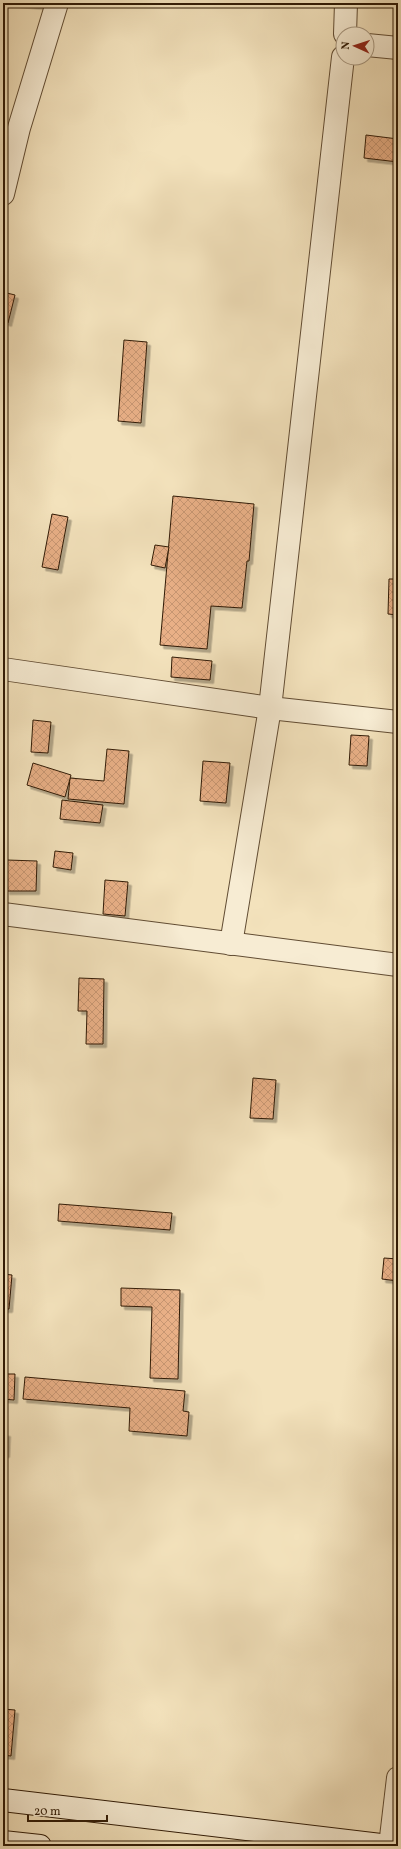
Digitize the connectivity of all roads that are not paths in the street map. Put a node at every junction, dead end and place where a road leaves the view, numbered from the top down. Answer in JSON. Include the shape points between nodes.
{"nodes":[{"id":1,"x":57,"y":3,"type":"edge"},
{"id":2,"x":346,"y":3,"type":"edge"},
{"id":3,"x":345,"y":26,"type":"edge"},
{"id":4,"x":375,"y":46,"type":"edge"},
{"id":5,"x":398,"y":48,"type":"edge"},
{"id":6,"x":342,"y":66,"type":"edge"},
{"id":7,"x":3,"y":194,"type":"edge"},
{"id":8,"x":3,"y":669,"type":"edge"},
{"id":9,"x":270,"y":708,"type":"junction"},
{"id":10,"x":398,"y":722,"type":"edge"},
{"id":11,"x":3,"y":914,"type":"edge"},
{"id":12,"x":231,"y":944,"type":"junction"},
{"id":13,"x":398,"y":965,"type":"edge"},
{"id":14,"x":398,"y":1778,"type":"edge"},
{"id":15,"x":3,"y":1800,"type":"edge"},
{"id":16,"x":3,"y":1842,"type":"edge"},
{"id":17,"x":40,"y":1846,"type":"edge"},
{"id":18,"x":390,"y":1846,"type":"edge"}],
"edges":[{"from":1,"to":7,"type":"street","via":[[19,128]]},
{"from":2,"to":3,"type":"street"},
{"from":4,"to":5,"type":"street"},
{"from":6,"to":9,"type":"street"},
{"from":8,"to":9,"type":"street"},
{"from":9,"to":10,"type":"street"},
{"from":9,"to":12,"type":"street"},
{"from":11,"to":12,"type":"street"},
{"from":12,"to":13,"type":"street"},
{"from":14,"to":18,"type":"street"},
{"from":15,"to":18,"type":"street"},
{"from":16,"to":17,"type":"street"}]}
